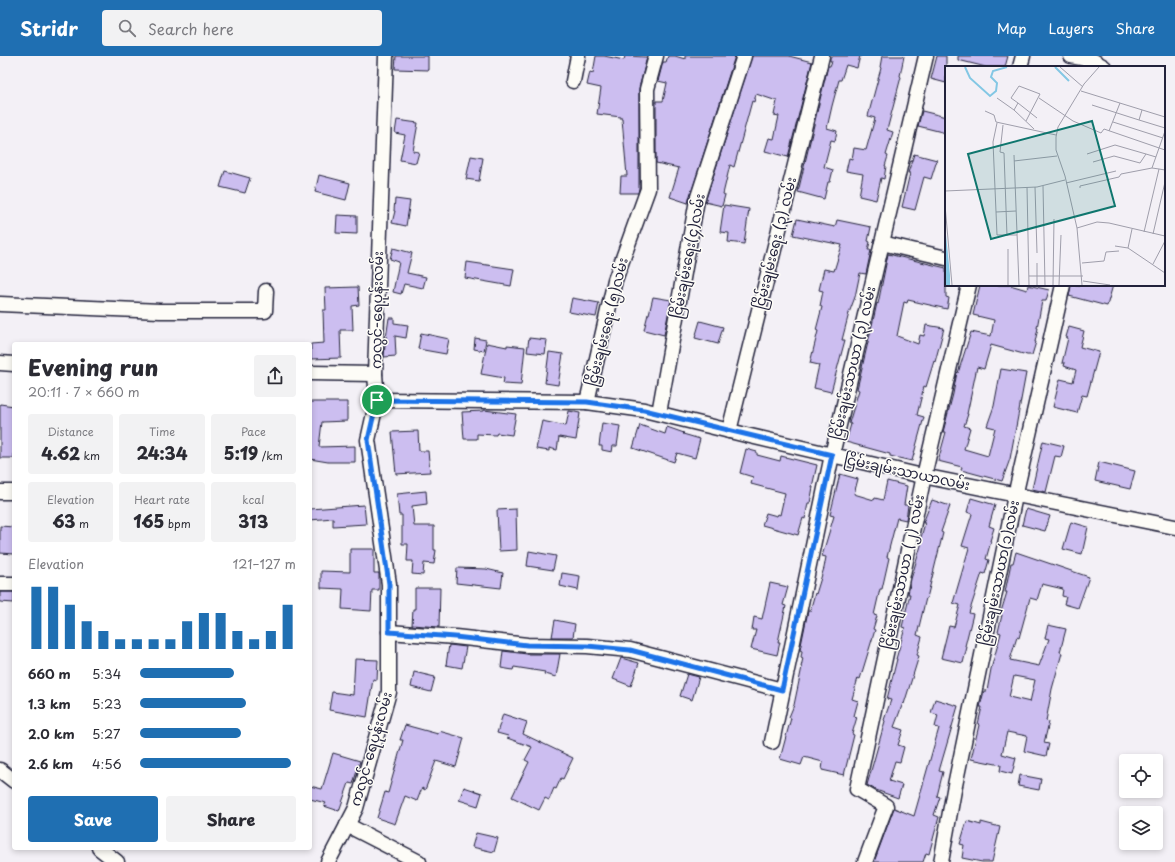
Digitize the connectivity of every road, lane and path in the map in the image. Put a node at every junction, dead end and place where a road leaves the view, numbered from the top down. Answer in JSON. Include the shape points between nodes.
{"nodes":[{"id":1,"x":386,"y":56,"type":"edge"},
{"id":2,"x":578,"y":56,"type":"edge"},
{"id":3,"x":656,"y":56,"type":"edge"},
{"id":4,"x":744,"y":56,"type":"edge"},
{"id":5,"x":822,"y":56,"type":"edge"},
{"id":6,"x":926,"y":56,"type":"edge"},
{"id":7,"x":1023,"y":56,"type":"edge"},
{"id":8,"x":1071,"y":56,"type":"edge"},
{"id":9,"x":1020,"y":66,"type":"edge"},
{"id":10,"x":1102,"y":66,"type":"edge"},
{"id":11,"x":573,"y":81,"type":"dead end"},
{"id":12,"x":882,"y":243,"type":"junction"},
{"id":13,"x":945,"y":258,"type":"edge"},
{"id":14,"x":969,"y":286,"type":"edge"},
{"id":15,"x":1062,"y":286,"type":"edge"},
{"id":16,"x":266,"y":291,"type":"dead end"},
{"id":17,"x":0,"y":304,"type":"edge"},
{"id":18,"x":0,"y":363,"type":"edge"},
{"id":19,"x":12,"y":364,"type":"edge"},
{"id":20,"x":312,"y":373,"type":"edge"},
{"id":21,"x":375,"y":374,"type":"junction"},
{"id":22,"x":377,"y":400,"type":"junction"},
{"id":23,"x":587,"y":402,"type":"junction"},
{"id":24,"x":659,"y":413,"type":"junction"},
{"id":25,"x":729,"y":431,"type":"junction"},
{"id":26,"x":832,"y":455,"type":"junction"},
{"id":27,"x":924,"y":476,"type":"junction"},
{"id":28,"x":0,"y":492,"type":"edge"},
{"id":29,"x":12,"y":492,"type":"edge"},
{"id":30,"x":1015,"y":496,"type":"junction"},
{"id":31,"x":1175,"y":527,"type":"edge"},
{"id":32,"x":0,"y":584,"type":"edge"},
{"id":33,"x":12,"y":584,"type":"edge"},
{"id":34,"x":389,"y":632,"type":"junction"},
{"id":35,"x":782,"y":690,"type":"junction"},
{"id":36,"x":772,"y":742,"type":"dead end"},
{"id":37,"x":0,"y":770,"type":"edge"},
{"id":38,"x":12,"y":779,"type":"edge"},
{"id":39,"x":347,"y":825,"type":"junction"},
{"id":40,"x":102,"y":850,"type":"edge"},
{"id":41,"x":117,"y":862,"type":"edge"},
{"id":42,"x":328,"y":862,"type":"edge"},
{"id":43,"x":419,"y":862,"type":"edge"},
{"id":44,"x":864,"y":862,"type":"edge"},
{"id":45,"x":941,"y":862,"type":"edge"}],
"edges":[{"from":1,"to":21,"type":"street","name":"ကလွင်-ရေပုန်းလမ်း"},
{"from":2,"to":11,"type":"street"},
{"from":3,"to":23,"type":"street","name":"ငြိမ်းချမ်းရေး (၅)လမ်း","via":[[647,88],[648,189],[615,280]]},
{"from":4,"to":24,"type":"street","name":"ငြိမ်းချမ်းရေး(၄)လမ်း","via":[[697,200]]},
{"from":5,"to":25,"type":"street","name":"ငြိမ်းချမ်းရေး (၃) လမ်း"},
{"from":6,"to":12,"type":"street","name":"ငြိမ်းချမ်းသာယာ (၃) လမ်း"},
{"from":7,"to":9,"type":"street"},
{"from":8,"to":10,"type":"street","via":[[1092,60]]},
{"from":12,"to":13,"type":"street"},
{"from":12,"to":26,"type":"street","name":"ငြိမ်းချမ်းသာယာ (၃) လမ်း"},
{"from":14,"to":27,"type":"street","name":"ငြိမ်းချမ်းသာယာ (၂) လမ်း"},
{"from":15,"to":30,"type":"street","name":"ငြိမ်းချမ်းသာယာ(၁)လမ်း"},
{"from":16,"to":17,"type":"street","via":[[266,311],[160,311]]},
{"from":18,"to":19,"type":"street"},
{"from":20,"to":21,"type":"street"},
{"from":21,"to":22,"type":"street","name":"ကလွင်-ရေပုန်းလမ်း"},
{"from":22,"to":23,"type":"street","name":"ငြိမ်းချမ်းသာယာလမ်း"},
{"from":22,"to":34,"type":"street","name":"ကလွင်-ရေပုန်းလမ်း","via":[[368,440],[389,584]]},
{"from":23,"to":24,"type":"street","name":"ငြိမ်းချမ်းသာယာလမ်း"},
{"from":24,"to":25,"type":"street","name":"ငြိမ်းချမ်းသာယာလမ်း"},
{"from":25,"to":26,"type":"street","name":"ငြိမ်းချမ်းသာယာလမ်း"},
{"from":26,"to":27,"type":"street","name":"ငြိမ်းချမ်းသာယာလမ်း"},
{"from":26,"to":35,"type":"street","name":"ငြိမ်းချမ်းသာယာ (၃) လမ်း"},
{"from":27,"to":30,"type":"street","name":"ငြိမ်းချမ်းသာယာလမ်း"},
{"from":27,"to":44,"type":"street","name":"ငြိမ်းချမ်းသာယာ (၂) လမ်း","via":[[857,789],[886,806]]},
{"from":28,"to":29,"type":"street"},
{"from":30,"to":31,"type":"street","name":"ငြိမ်းချမ်းသာယာလမ်း"},
{"from":30,"to":45,"type":"street","name":"ငြိမ်းချမ်းသာယာ(၁)လမ်း"},
{"from":32,"to":33,"type":"street"},
{"from":34,"to":35,"type":"street","via":[[527,645],[630,650]]},
{"from":34,"to":39,"type":"street","name":"ကလွင်-ရေပုန်းလမ်း","via":[[389,692],[356,808]]},
{"from":35,"to":36,"type":"street","name":"ငြိမ်းချမ်းသာယာ (၃) လမ်း"},
{"from":37,"to":38,"type":"street"},
{"from":39,"to":42,"type":"street","name":"ကလွင်-ရေပုန်းလမ်း"},
{"from":39,"to":43,"type":"street"},
{"from":40,"to":41,"type":"street"}]}
